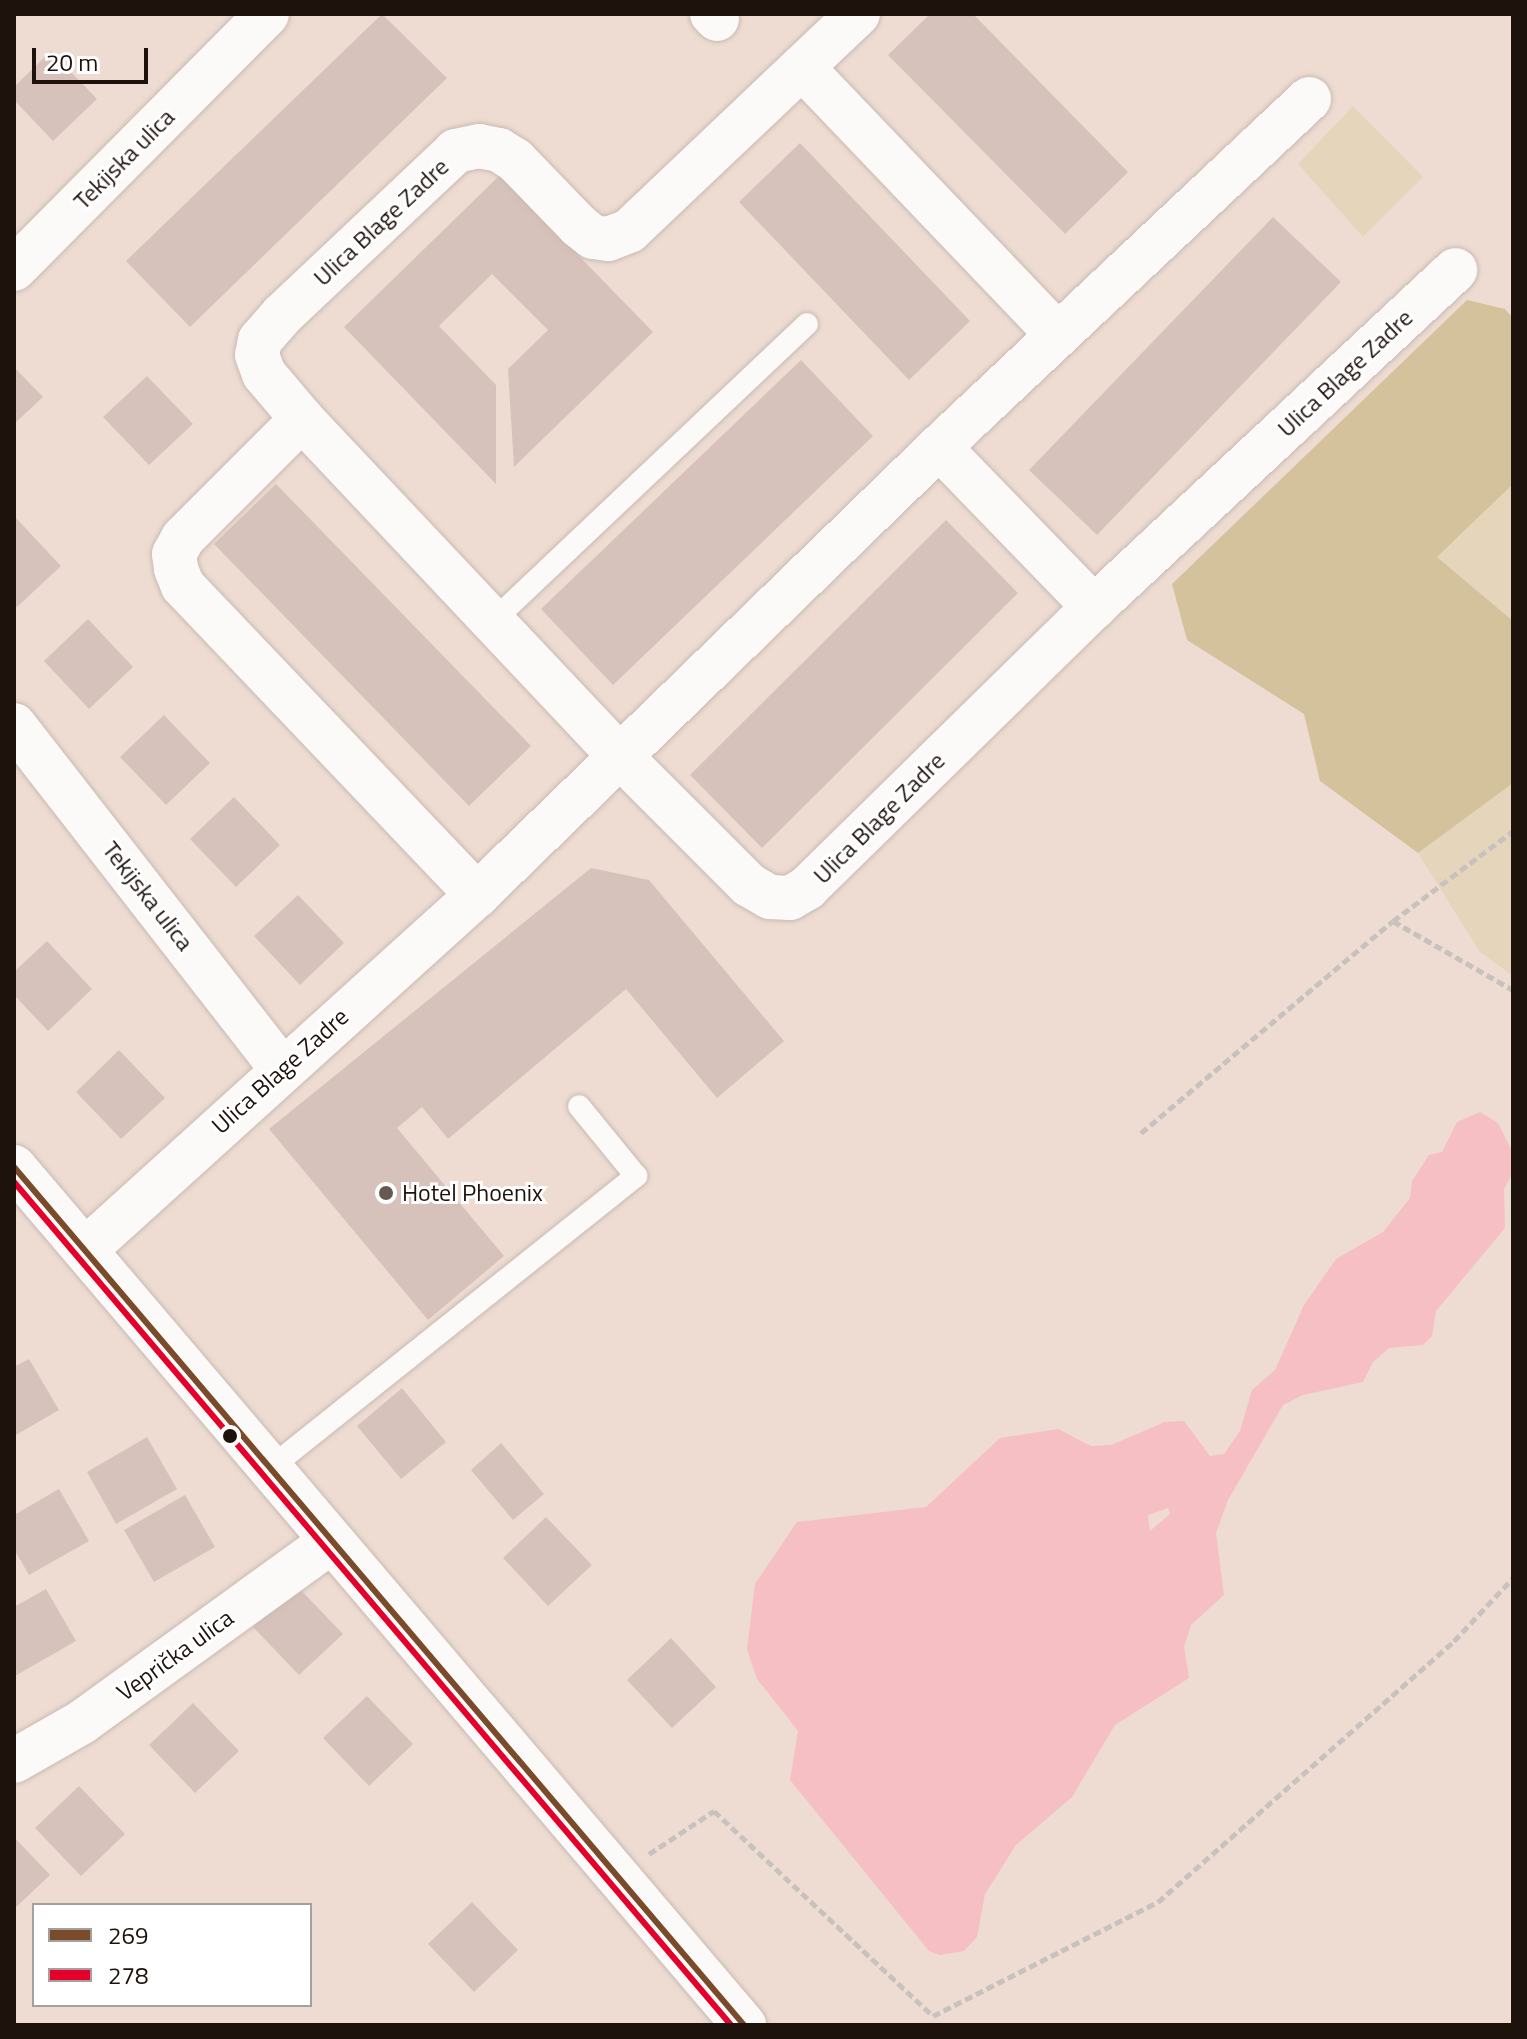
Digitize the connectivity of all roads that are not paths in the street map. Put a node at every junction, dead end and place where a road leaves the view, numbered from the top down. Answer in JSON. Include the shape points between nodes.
{"nodes":[{"id":1,"x":267,"y":14,"type":"edge"},
{"id":2,"x":858,"y":14,"type":"edge"},
{"id":3,"x":802,"y":67,"type":"junction"},
{"id":4,"x":1309,"y":99,"type":"dead end"},
{"id":5,"x":14,"y":269,"type":"edge"},
{"id":6,"x":1455,"y":270,"type":"dead end"},
{"id":7,"x":807,"y":324,"type":"dead end"},
{"id":8,"x":1057,"y":334,"type":"junction"},
{"id":9,"x":302,"y":419,"type":"junction"},
{"id":10,"x":939,"y":447,"type":"junction"},
{"id":11,"x":1094,"y":607,"type":"junction"},
{"id":12,"x":493,"y":621,"type":"junction"},
{"id":13,"x":14,"y":725,"type":"edge"},
{"id":14,"x":619,"y":755,"type":"junction"},
{"id":15,"x":477,"y":895,"type":"junction"},
{"id":16,"x":281,"y":1068,"type":"junction"},
{"id":17,"x":579,"y":1106,"type":"dead end"},
{"id":18,"x":19,"y":1181,"type":"edge"},
{"id":19,"x":85,"y":1250,"type":"junction"},
{"id":20,"x":269,"y":1469,"type":"junction"},
{"id":21,"x":331,"y":1542,"type":"junction"},
{"id":22,"x":14,"y":1761,"type":"edge"},
{"id":23,"x":744,"y":2025,"type":"edge"}],
"edges":[{"from":1,"to":5,"type":"street","name":"Tekijska ulica"},
{"from":2,"to":3,"type":"street","name":"Ulica Blage Zadre"},
{"from":3,"to":8,"type":"street"},
{"from":3,"to":9,"type":"street","name":"Ulica Blage Zadre","via":[[629,231],[608,239],[593,237],[579,226],[499,150],[479,146],[456,151],[260,340],[257,355],[264,374]]},
{"from":4,"to":8,"type":"street","name":"Ulica Blage Zadre"},
{"from":6,"to":11,"type":"street","name":"Ulica Blage Zadre"},
{"from":7,"to":12,"type":"lane"},
{"from":8,"to":10,"type":"street","name":"Ulica Blage Zadre"},
{"from":9,"to":12,"type":"street","name":"Ulica Blage Zadre"},
{"from":9,"to":15,"type":"street","via":[[183,538],[174,554],[176,569],[183,586]]},
{"from":10,"to":11,"type":"street"},
{"from":10,"to":14,"type":"street","name":"Ulica Blage Zadre"},
{"from":11,"to":14,"type":"street","name":"Ulica Blage Zadre","via":[[807,888],[790,898],[770,897],[749,885]]},
{"from":12,"to":14,"type":"street","name":"Ulica Blage Zadre"},
{"from":13,"to":16,"type":"street","name":"Tekijska ulica"},
{"from":14,"to":15,"type":"street","name":"Ulica Blage Zadre"},
{"from":15,"to":16,"type":"street","name":"Ulica Blage Zadre"},
{"from":16,"to":19,"type":"street","name":"Ulica Blage Zadre"},
{"from":17,"to":20,"type":"lane","via":[[636,1176]]},
{"from":18,"to":19,"type":"street"},
{"from":19,"to":20,"type":"street"},
{"from":20,"to":21,"type":"street"},
{"from":21,"to":22,"type":"street","name":"Veprička ulica","via":[[82,1722]]},
{"from":21,"to":23,"type":"street"}]}
